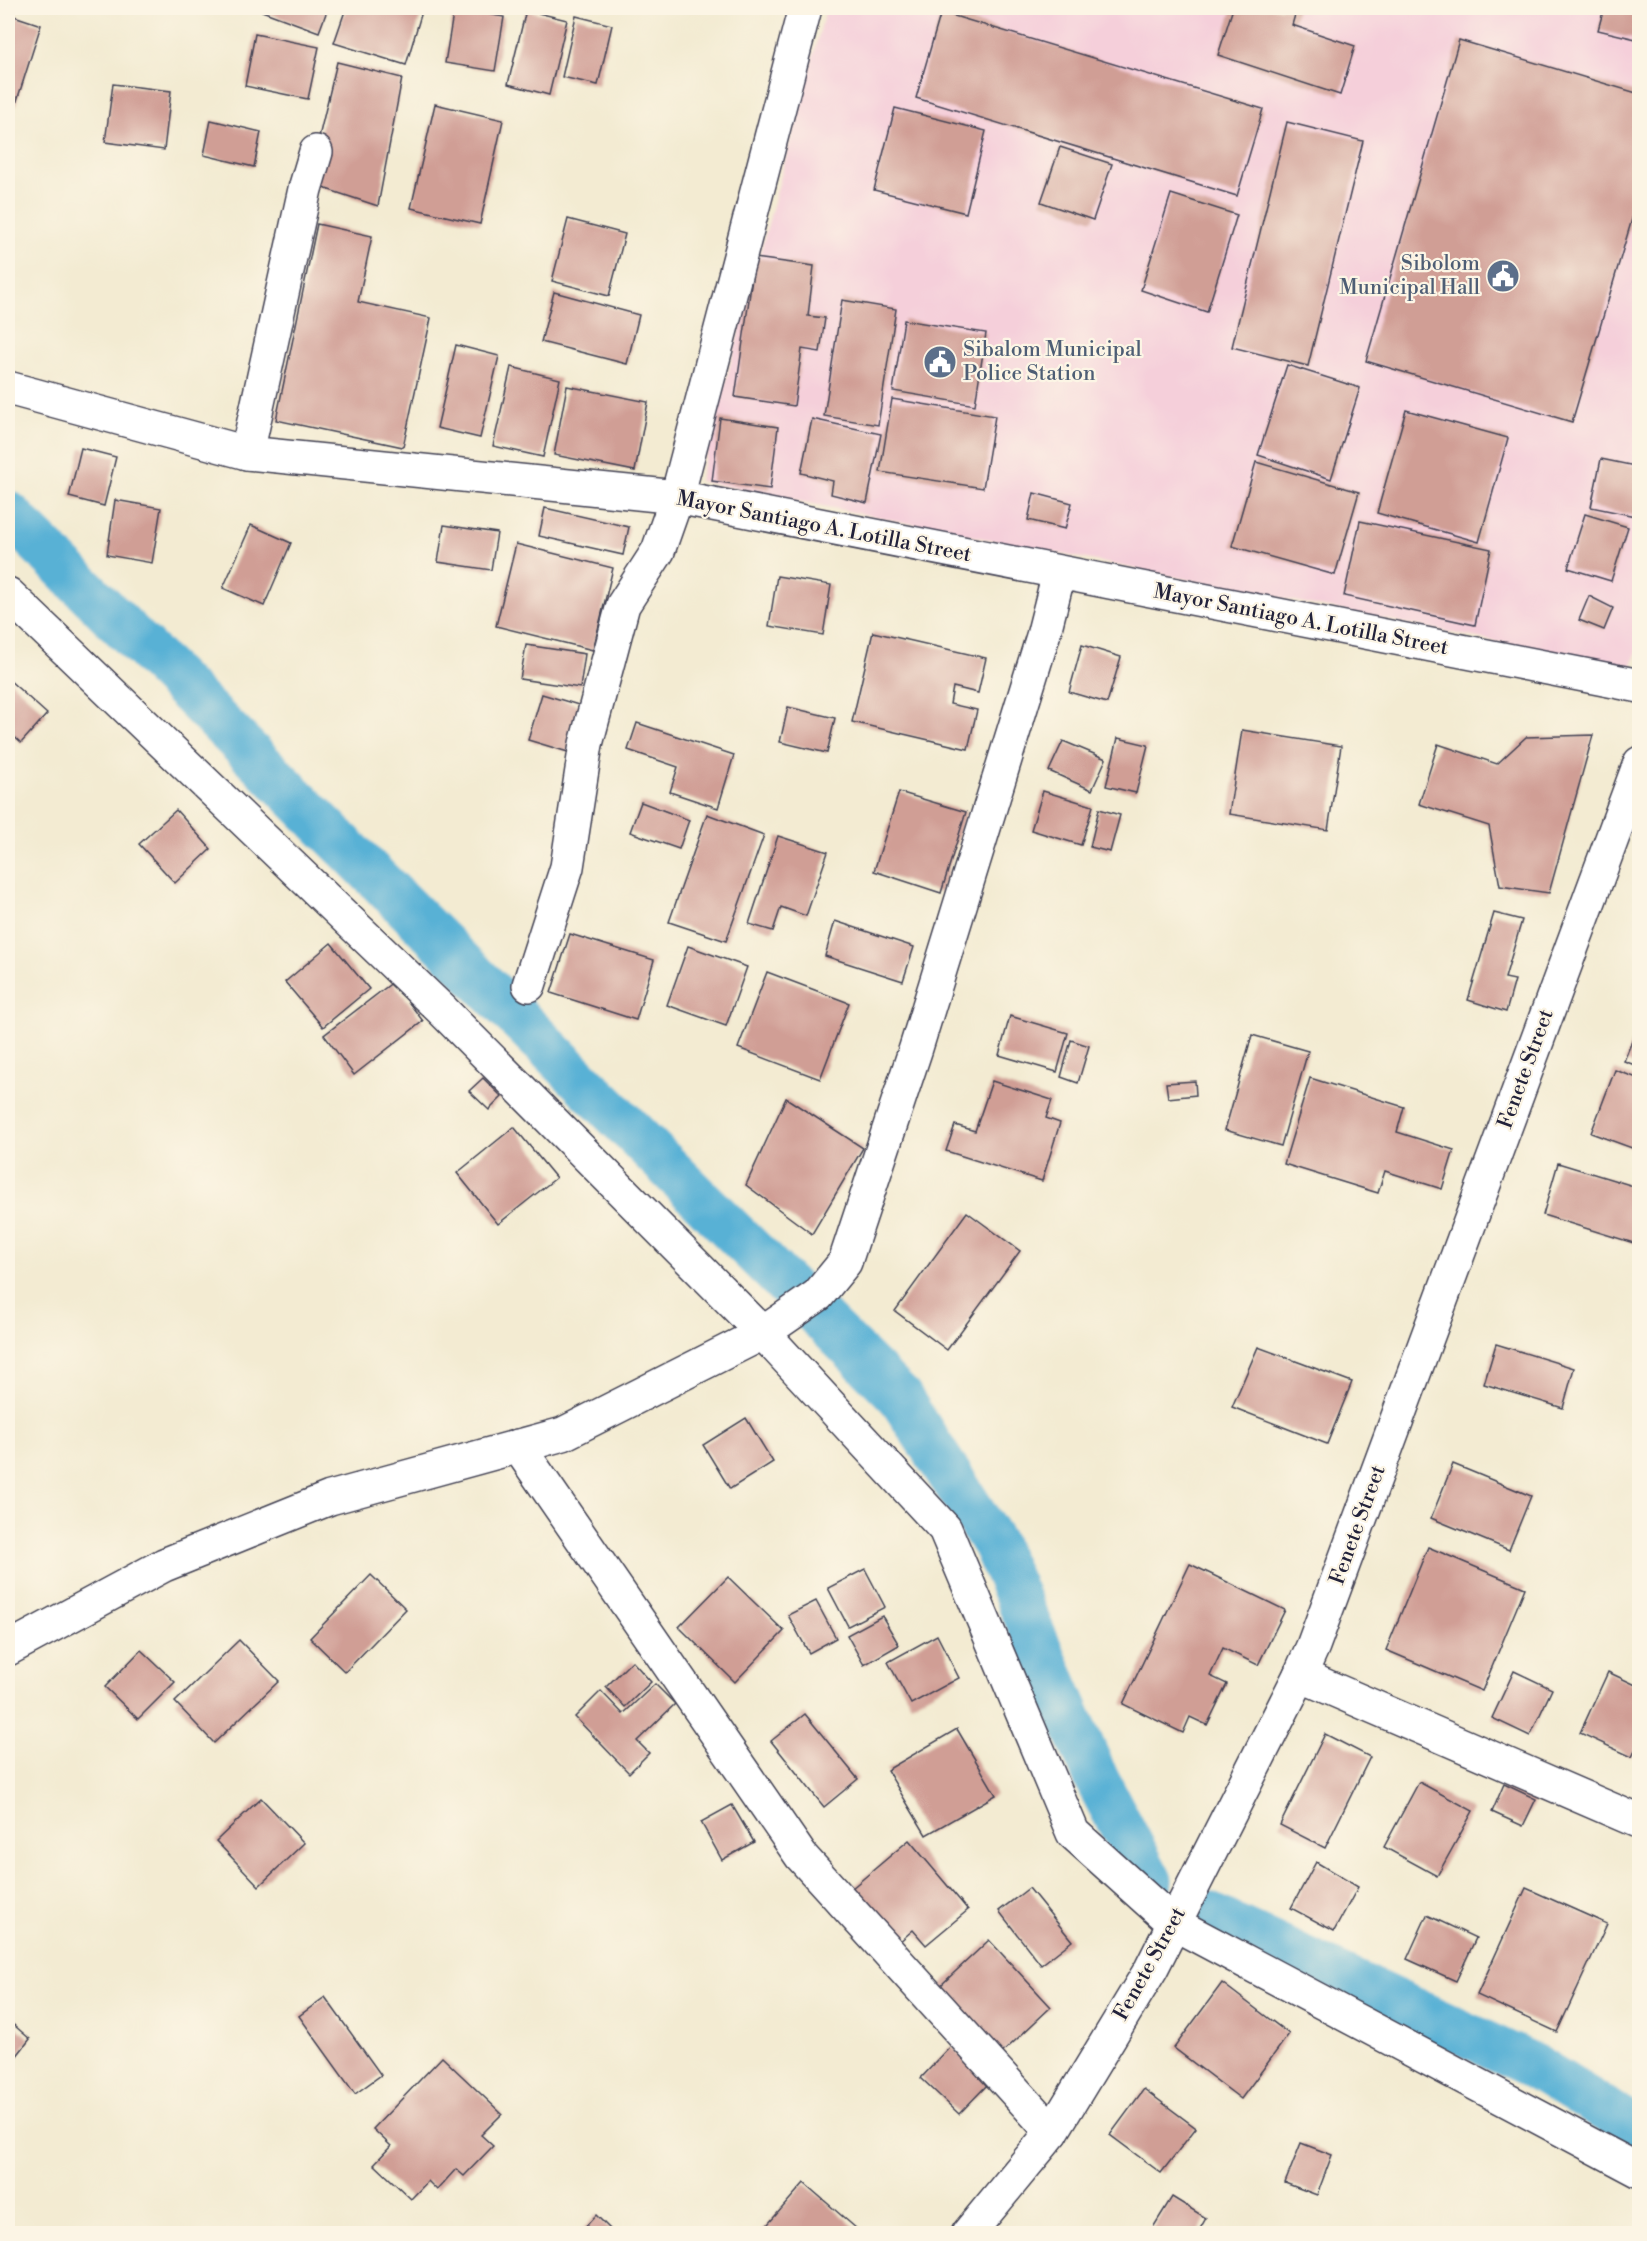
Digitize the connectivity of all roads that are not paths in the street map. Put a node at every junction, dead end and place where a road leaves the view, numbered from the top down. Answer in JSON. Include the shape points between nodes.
{"nodes":[{"id":1,"x":805,"y":8,"type":"edge"},
{"id":2,"x":316,"y":152,"type":"dead end"},
{"id":3,"x":8,"y":388,"type":"edge"},
{"id":4,"x":247,"y":453,"type":"junction"},
{"id":5,"x":677,"y":497,"type":"junction"},
{"id":6,"x":1059,"y":573,"type":"junction"},
{"id":7,"x":8,"y":594,"type":"edge"},
{"id":8,"x":1640,"y":686,"type":"edge"},
{"id":9,"x":1640,"y":763,"type":"edge"},
{"id":10,"x":529,"y":984,"type":"dead end"},
{"id":11,"x":772,"y":1327,"type":"junction"},
{"id":12,"x":518,"y":1446,"type":"junction"},
{"id":13,"x":8,"y":1649,"type":"edge"},
{"id":14,"x":1300,"y":1675,"type":"junction"},
{"id":15,"x":1640,"y":1822,"type":"edge"},
{"id":16,"x":1173,"y":1923,"type":"junction"},
{"id":17,"x":1052,"y":2133,"type":"junction"},
{"id":18,"x":1640,"y":2171,"type":"edge"},
{"id":19,"x":968,"y":2234,"type":"edge"}],
"edges":[{"from":1,"to":5,"type":"street"},
{"from":2,"to":4,"type":"street"},
{"from":3,"to":4,"type":"street","name":"Mayor Santiago A. Lotilla Street"},
{"from":4,"to":5,"type":"street","name":"Mayor Santiago A. Lotilla Street"},
{"from":5,"to":6,"type":"street","name":"Mayor Santiago A. Lotilla Street"},
{"from":5,"to":10,"type":"street","via":[[658,551],[623,605],[586,744],[567,867]]},
{"from":6,"to":8,"type":"street","name":"Mayor Santiago A. Lotilla Street"},
{"from":6,"to":11,"type":"street","via":[[916,1048],[845,1263],[818,1295]]},
{"from":7,"to":11,"type":"street"},
{"from":9,"to":14,"type":"street","name":"Fenete Street"},
{"from":11,"to":12,"type":"street","via":[[563,1434]]},
{"from":11,"to":16,"type":"street","via":[[945,1529],[1073,1833]]},
{"from":12,"to":13,"type":"street","via":[[319,1503],[164,1565]]},
{"from":12,"to":17,"type":"street","via":[[801,1856]]},
{"from":14,"to":15,"type":"street"},
{"from":14,"to":16,"type":"street","name":"Fenete Street"},
{"from":16,"to":17,"type":"street","name":"Fenete Street","via":[[1151,1969]]},
{"from":16,"to":18,"type":"street"},
{"from":17,"to":19,"type":"street","name":"Fenete Street"}]}
